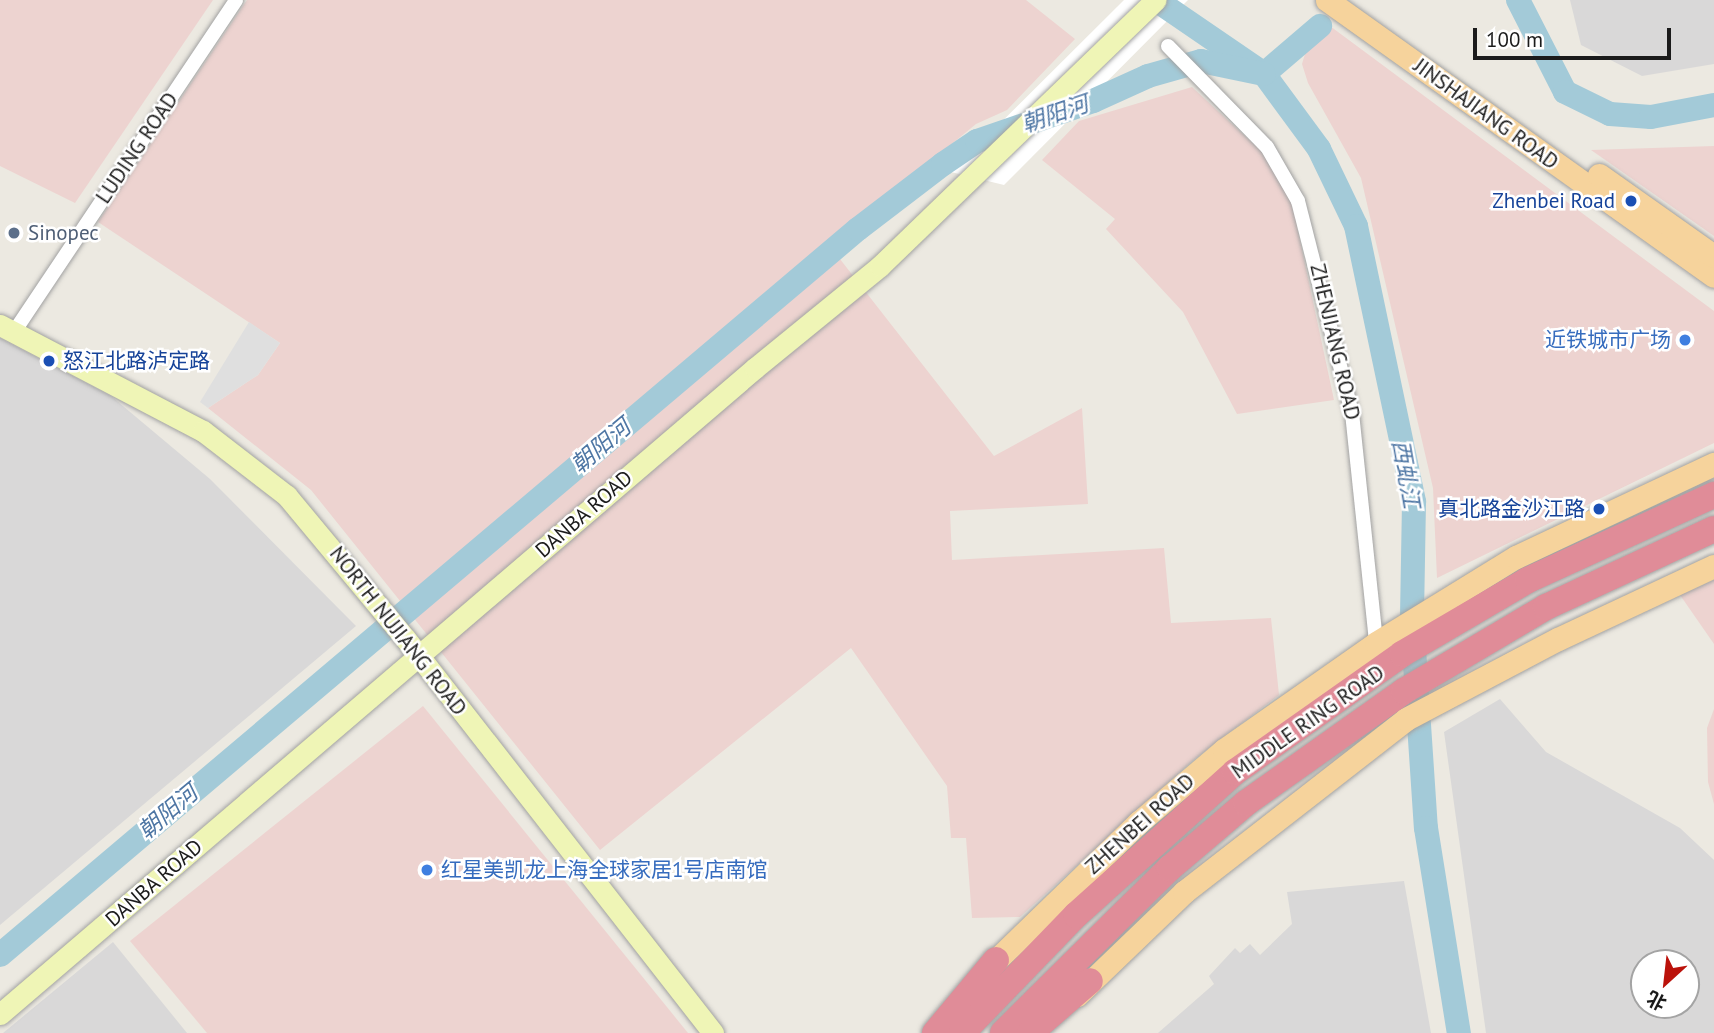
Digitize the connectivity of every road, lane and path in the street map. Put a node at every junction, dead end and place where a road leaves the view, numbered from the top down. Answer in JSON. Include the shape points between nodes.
{"nodes":[{"id":1,"x":236,"y":0,"type":"edge"},
{"id":2,"x":1155,"y":0,"type":"edge"},
{"id":3,"x":1327,"y":0,"type":"edge"},
{"id":4,"x":1351,"y":0,"type":"edge"},
{"id":5,"x":1168,"y":46,"type":"dead end"},
{"id":6,"x":1714,"y":256,"type":"edge"},
{"id":7,"x":1714,"y":276,"type":"edge"},
{"id":8,"x":7,"y":328,"type":"edge"},
{"id":9,"x":1714,"y":464,"type":"edge"},
{"id":10,"x":1714,"y":495,"type":"edge"},
{"id":11,"x":1714,"y":529,"type":"edge"},
{"id":12,"x":1714,"y":566,"type":"edge"},
{"id":13,"x":1376,"y":643,"type":"junction"},
{"id":14,"x":418,"y":657,"type":"junction"},
{"id":15,"x":996,"y":960,"type":"junction"},
{"id":16,"x":1090,"y":981,"type":"junction"},
{"id":17,"x":0,"y":1014,"type":"edge"},
{"id":18,"x":713,"y":1033,"type":"edge"},
{"id":19,"x":922,"y":1033,"type":"edge"},
{"id":20,"x":935,"y":1033,"type":"edge"},
{"id":21,"x":962,"y":1033,"type":"edge"},
{"id":22,"x":1003,"y":1033,"type":"edge"},
{"id":23,"x":1030,"y":1033,"type":"edge"},
{"id":24,"x":1042,"y":1033,"type":"edge"}],
"edges":[{"from":1,"to":8,"type":"street","name":"LUDING ROAD"},
{"from":2,"to":14,"type":"street","name":"DANBA ROAD","via":[[974,180],[880,266]]},
{"from":3,"to":7,"type":"main road","name":"JINSHAJIANG ROAD"},
{"from":4,"to":6,"type":"main road","name":"JINSHAJIANG ROAD"},
{"from":5,"to":13,"type":"street","name":"ZHENJIANG ROAD","via":[[1278,162],[1308,231],[1352,413]]},
{"from":8,"to":14,"type":"street","name":"NORTH NUJIANG ROAD","via":[[157,404],[247,462],[321,533]]},
{"from":9,"to":13,"type":"main road","name":"ZHENBEI ROAD","via":[[1516,558]]},
{"from":10,"to":21,"type":"highway","name":"MIDDLE RING ROAD","via":[[1528,580],[1402,654],[1235,772],[1154,841]]},
{"from":11,"to":22,"type":"highway","name":"MIDDLE RING ROAD","via":[[1546,607],[1404,691],[1246,803],[1170,867]]},
{"from":12,"to":16,"type":"main road","via":[[1446,695],[1406,719],[1256,831]]},
{"from":13,"to":15,"type":"main road","name":"ZHENBEI ROAD","via":[[1224,750],[1139,822]]},
{"from":14,"to":17,"type":"street","name":"DANBA ROAD"},
{"from":14,"to":18,"type":"street","name":"NORTH NUJIANG ROAD"},
{"from":15,"to":19,"type":"main road","name":"ZHENBEI ROAD"},
{"from":15,"to":20,"type":"highway"},
{"from":16,"to":23,"type":"highway"},
{"from":16,"to":24,"type":"main road"}]}
